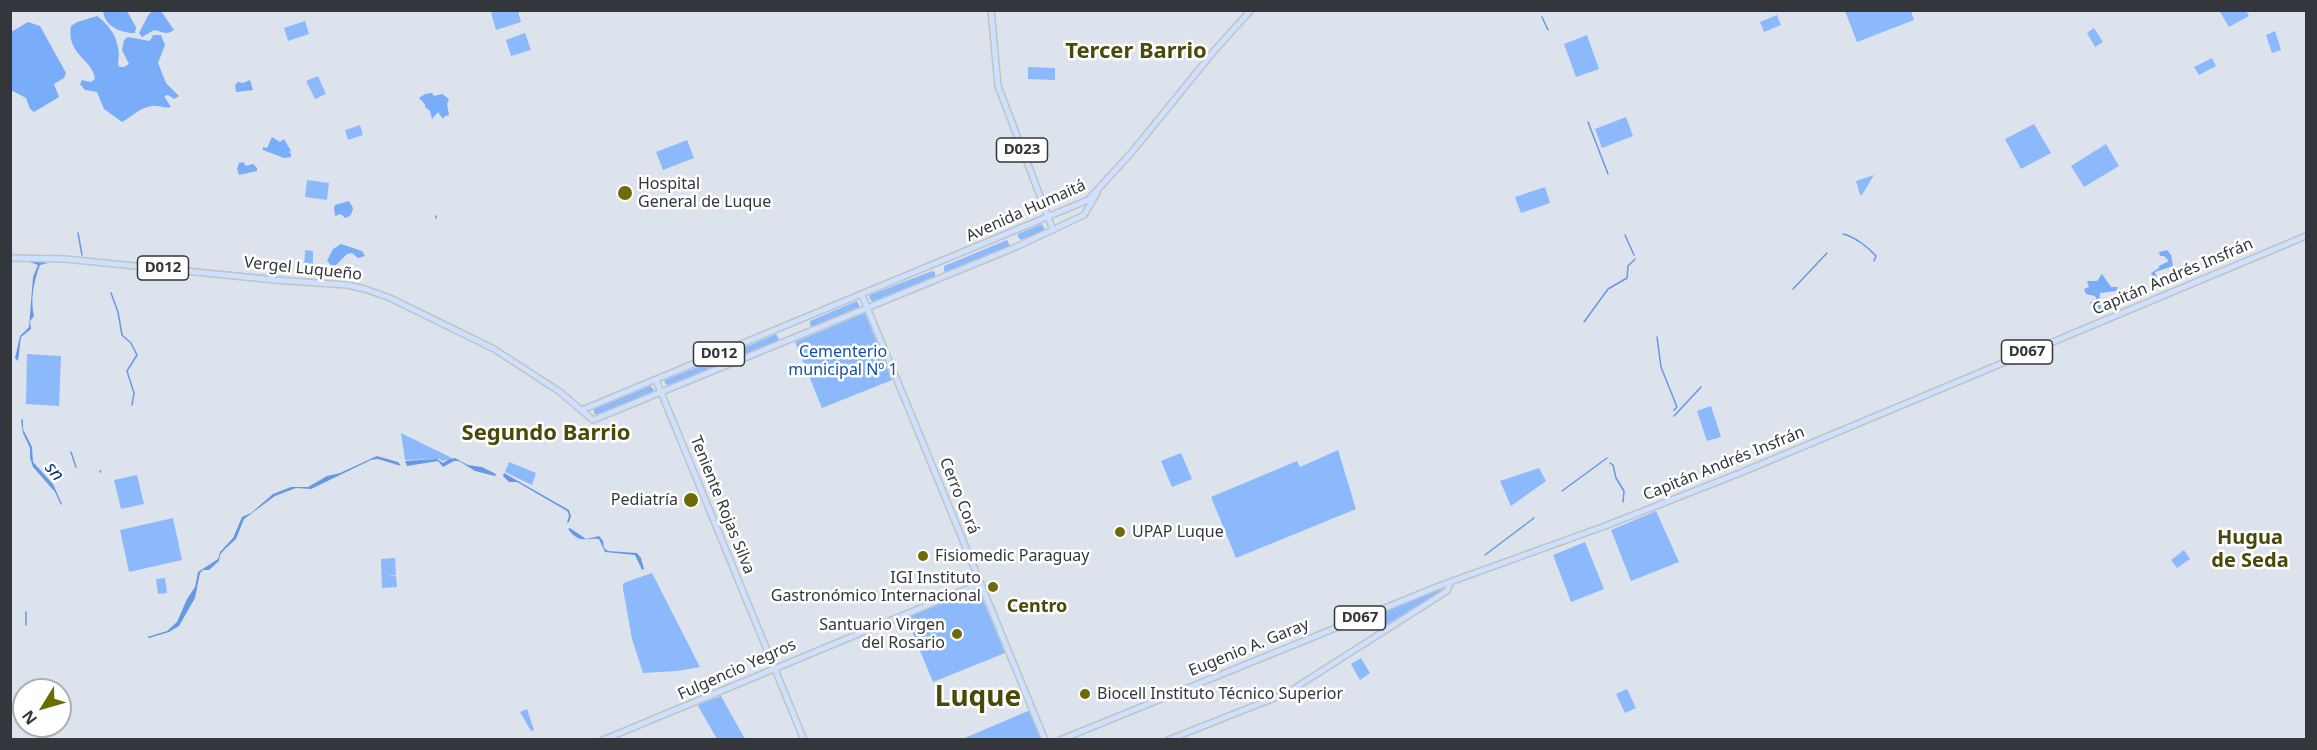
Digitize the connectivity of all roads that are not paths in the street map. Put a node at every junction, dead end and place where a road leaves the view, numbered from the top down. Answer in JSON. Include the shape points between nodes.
{"nodes":[{"id":1,"x":991,"y":10,"type":"edge"},
{"id":2,"x":1251,"y":10,"type":"edge"},
{"id":3,"x":1097,"y":193,"type":"junction"},
{"id":4,"x":1048,"y":218,"type":"junction"},
{"id":5,"x":1053,"y":230,"type":"junction"},
{"id":6,"x":2307,"y":236,"type":"edge"},
{"id":7,"x":10,"y":258,"type":"edge"},
{"id":8,"x":862,"y":295,"type":"junction"},
{"id":9,"x":867,"y":308,"type":"junction"},
{"id":10,"x":656,"y":380,"type":"junction"},
{"id":11,"x":662,"y":392,"type":"junction"},
{"id":12,"x":582,"y":410,"type":"junction"},
{"id":13,"x":981,"y":583,"type":"junction"},
{"id":14,"x":1450,"y":583,"type":"junction"},
{"id":15,"x":774,"y":667,"type":"junction"},
{"id":16,"x":603,"y":740,"type":"edge"},
{"id":17,"x":804,"y":740,"type":"edge"},
{"id":18,"x":1045,"y":740,"type":"edge"},
{"id":19,"x":1060,"y":740,"type":"edge"},
{"id":20,"x":1168,"y":740,"type":"edge"}],
"edges":[{"from":1,"to":4,"type":"main road","number":"D023","via":[[998,86]]},
{"from":2,"to":3,"type":"main road","number":"D012"},
{"from":3,"to":4,"type":"main road","name":"Avenida Humaitá","number":"D012"},
{"from":3,"to":5,"type":"main road","name":"Avenida Humaitá","number":"D012","via":[[1083,215]]},
{"from":4,"to":5,"type":"main road","number":"D023"},
{"from":4,"to":8,"type":"main road","name":"Avenida Humaitá","number":"D012"},
{"from":5,"to":9,"type":"main road","name":"Avenida Humaitá","number":"D012"},
{"from":6,"to":14,"type":"main road","name":"Capitán Andrés Insfrán","number":"D067","via":[[1749,470]]},
{"from":7,"to":12,"type":"main road","name":"Vergel Luqueño","number":"D012","via":[[62,258],[365,289],[494,349]]},
{"from":8,"to":9,"type":"main road","name":"Cerro Corá"},
{"from":8,"to":10,"type":"main road","number":"D012"},
{"from":9,"to":11,"type":"main road","number":"D012"},
{"from":9,"to":13,"type":"main road","name":"Cerro Corá"},
{"from":10,"to":11,"type":"main road","name":"Teniente Rojas Silva"},
{"from":10,"to":12,"type":"main road","number":"D012"},
{"from":11,"to":12,"type":"main road","name":"Vergel Luqueño","number":"D012","via":[[593,420]]},
{"from":11,"to":15,"type":"main road","name":"Teniente Rojas Silva"},
{"from":13,"to":15,"type":"main road","name":"Fulgencio Yegros"},
{"from":13,"to":18,"type":"main road","name":"Cerro Corá"},
{"from":14,"to":19,"type":"main road","name":"Eugenio A. Garay","number":"D067"},
{"from":14,"to":20,"type":"main road","name":"Capitán Andrés Insfrán","number":"D067","via":[[1447,591],[1287,693]]},
{"from":15,"to":16,"type":"main road","name":"Fulgencio Yegros"},
{"from":15,"to":17,"type":"main road","name":"Teniente Rojas Silva"}]}
